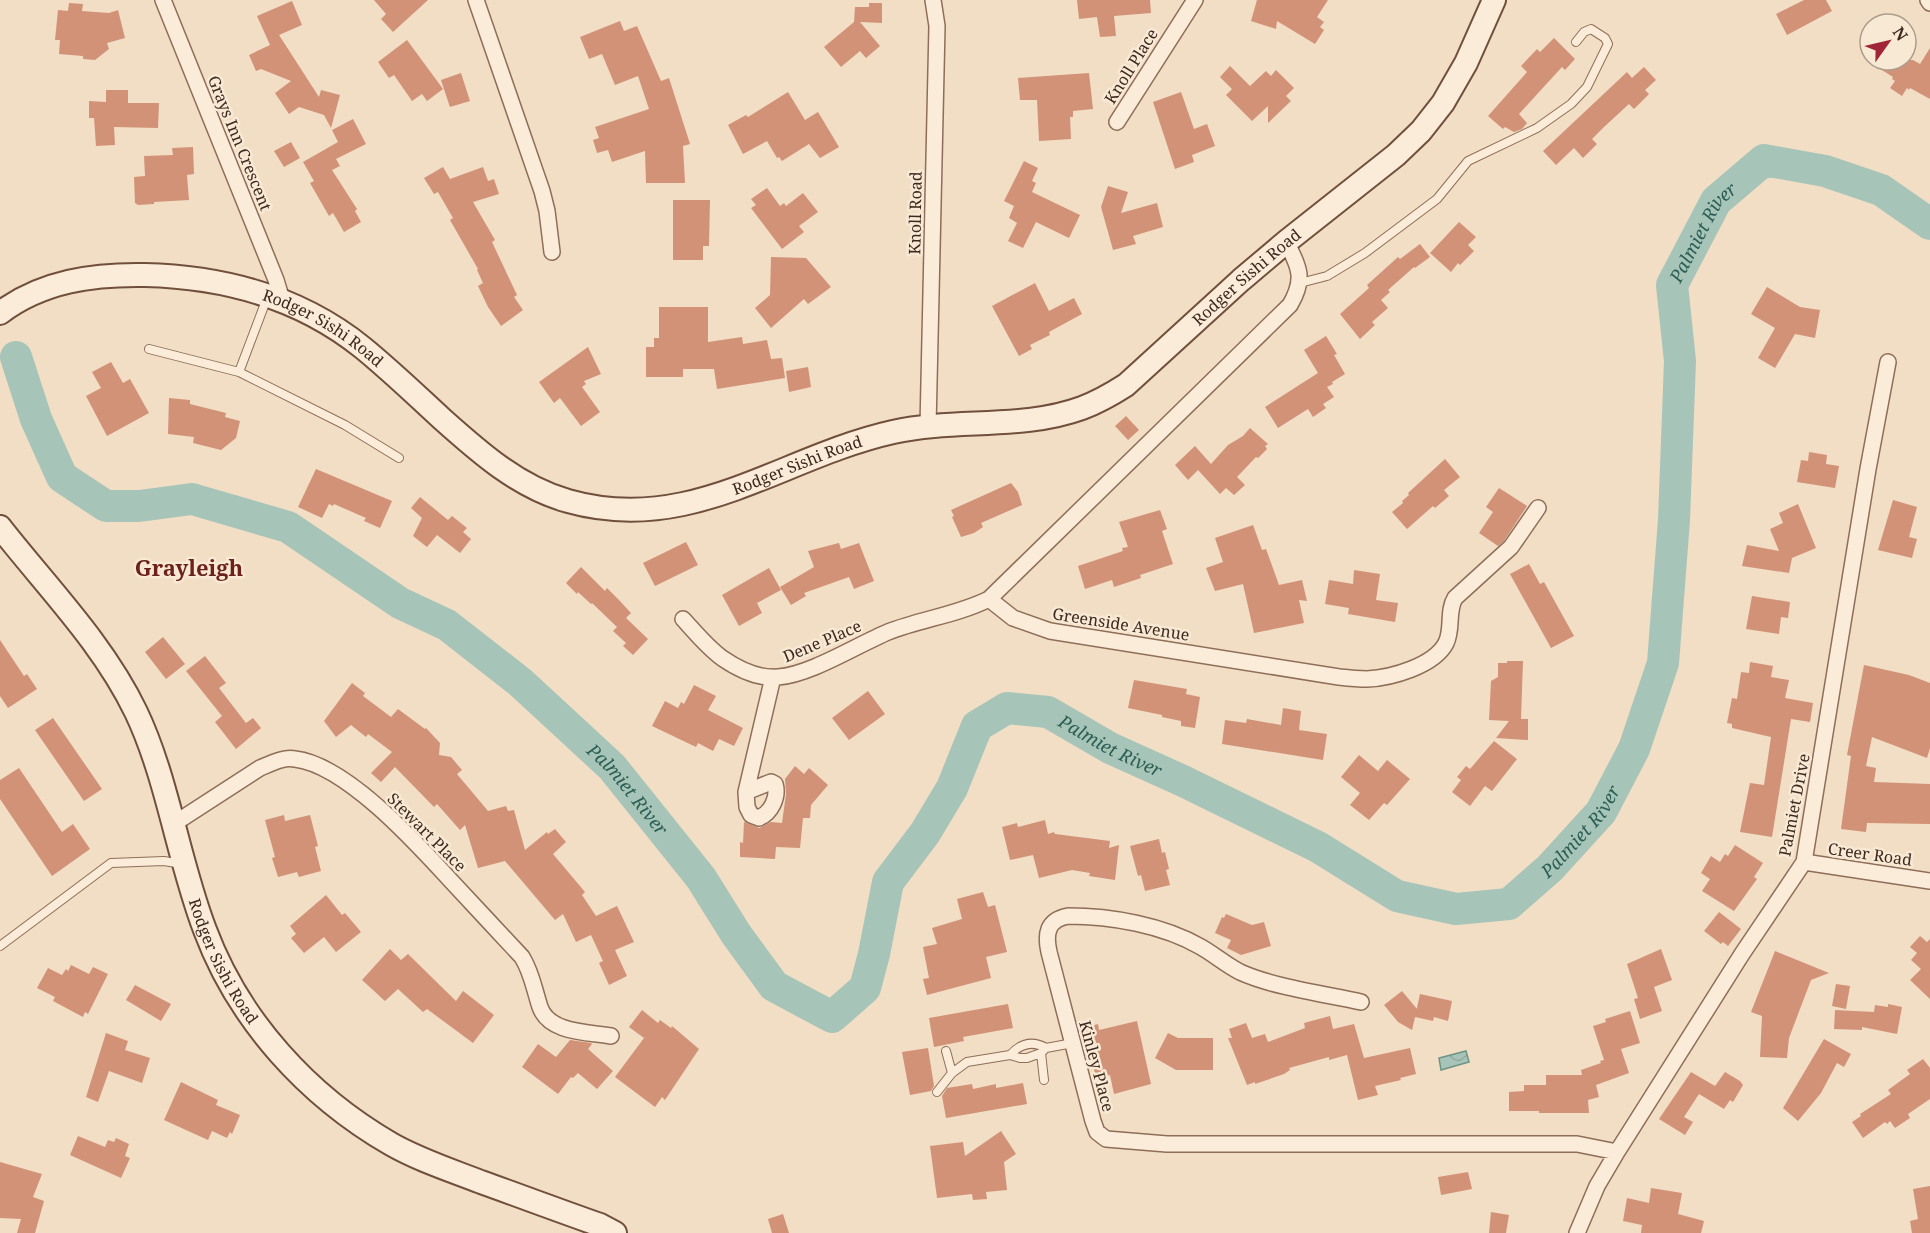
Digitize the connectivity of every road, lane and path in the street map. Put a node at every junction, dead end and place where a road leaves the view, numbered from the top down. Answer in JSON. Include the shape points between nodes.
{"nodes":[{"id":1,"x":163,"y":0,"type":"edge"},
{"id":2,"x":476,"y":0,"type":"edge"},
{"id":3,"x":933,"y":0,"type":"edge"},
{"id":4,"x":1195,"y":0,"type":"edge"},
{"id":5,"x":1494,"y":0,"type":"edge"},
{"id":6,"x":1576,"y":42,"type":"dead end"},
{"id":7,"x":1117,"y":122,"type":"dead end"},
{"id":8,"x":1286,"y":242,"type":"junction"},
{"id":9,"x":552,"y":252,"type":"dead end"},
{"id":10,"x":1300,"y":283,"type":"junction"},
{"id":11,"x":275,"y":297,"type":"junction"},
{"id":12,"x":0,"y":313,"type":"edge"},
{"id":13,"x":149,"y":349,"type":"dead end"},
{"id":14,"x":1888,"y":362,"type":"dead end"},
{"id":15,"x":239,"y":372,"type":"junction"},
{"id":16,"x":928,"y":427,"type":"junction"},
{"id":17,"x":399,"y":458,"type":"dead end"},
{"id":18,"x":1538,"y":508,"type":"dead end"},
{"id":19,"x":0,"y":527,"type":"edge"},
{"id":20,"x":989,"y":599,"type":"junction"},
{"id":21,"x":683,"y":619,"type":"dead end"},
{"id":22,"x":772,"y":677,"type":"junction"},
{"id":23,"x":746,"y":792,"type":"dead end"},
{"id":24,"x":172,"y":825,"type":"junction"},
{"id":25,"x":1804,"y":862,"type":"junction"},
{"id":26,"x":183,"y":864,"type":"junction"},
{"id":27,"x":1930,"y":881,"type":"edge"},
{"id":28,"x":0,"y":946,"type":"edge"},
{"id":29,"x":1361,"y":1002,"type":"dead end"},
{"id":30,"x":611,"y":1036,"type":"dead end"},
{"id":31,"x":1073,"y":1043,"type":"junction"},
{"id":32,"x":1043,"y":1050,"type":"junction"},
{"id":33,"x":946,"y":1051,"type":"dead end"},
{"id":34,"x":1010,"y":1054,"type":"junction"},
{"id":35,"x":952,"y":1073,"type":"junction"},
{"id":36,"x":1044,"y":1080,"type":"dead end"},
{"id":37,"x":937,"y":1092,"type":"dead end"},
{"id":38,"x":1617,"y":1152,"type":"junction"},
{"id":39,"x":615,"y":1233,"type":"edge"},
{"id":40,"x":1577,"y":1233,"type":"edge"}],
"edges":[{"from":1,"to":11,"type":"street","name":"Grays Inn Crescent","via":[[276,280]]},
{"from":2,"to":9,"type":"street","via":[[542,190]]},
{"from":3,"to":16,"type":"street","name":"Knoll Road","via":[[938,26]]},
{"from":4,"to":7,"type":"street","name":"Knoll Place"},
{"from":5,"to":8,"type":"main road","name":"Rodger Sishi Road","via":[[1466,63],[1421,131]]},
{"from":6,"to":10,"type":"lane","via":[[1591,29],[1608,44],[1587,87],[1571,104],[1537,128],[1468,161],[1437,200],[1365,254],[1327,276]]},
{"from":8,"to":10,"type":"street","via":[[1295,258]]},
{"from":8,"to":16,"type":"main road","name":"Rodger Sishi Road","via":[[1148,366],[1106,398],[1061,414],[1031,419]]},
{"from":10,"to":20,"type":"street","via":[[1290,305]]},
{"from":11,"to":12,"type":"main road","name":"Rodger Sishi Road","via":[[245,287],[181,276],[112,274],[48,287]]},
{"from":11,"to":15,"type":"lane"},
{"from":11,"to":16,"type":"main road","name":"Rodger Sishi Road","via":[[315,315],[362,347],[467,442],[513,477],[566,501],[590,507],[656,509],[690,503],[735,490],[849,444],[895,431]]},
{"from":13,"to":15,"type":"lane"},
{"from":14,"to":25,"type":"street","name":"Palmiet Drive"},
{"from":15,"to":17,"type":"lane","via":[[345,425]]},
{"from":18,"to":20,"type":"street","name":"Greenside Avenue","via":[[1511,547],[1452,602],[1445,645],[1410,670],[1367,679],[1050,631],[1013,618]]},
{"from":19,"to":24,"type":"main road","name":"Rodger Sishi Road","via":[[88,636],[117,679],[150,747]]},
{"from":20,"to":22,"type":"street","name":"Dene Place","via":[[909,624],[803,671]]},
{"from":21,"to":22,"type":"street","name":"Dene Place","via":[[722,658],[744,671]]},
{"from":22,"to":23,"type":"street"},
{"from":24,"to":26,"type":"main road","name":"Rodger Sishi Road"},
{"from":24,"to":30,"type":"street","name":"Stewart Place","via":[[260,768],[284,759],[309,762],[333,774],[378,807],[412,838],[522,957],[547,1019],[560,1027]]},
{"from":25,"to":27,"type":"street","name":"Creer Road"},
{"from":25,"to":38,"type":"street","name":"Palmiet Drive"},
{"from":26,"to":28,"type":"lane","via":[[111,863]]},
{"from":26,"to":39,"type":"main road","name":"Rodger Sishi Road","via":[[223,971],[266,1037],[316,1091],[349,1118],[403,1150]]},
{"from":29,"to":31,"type":"street","name":"Kinley Place","via":[[1240,972],[1201,946],[1160,930],[1068,916],[1049,926],[1047,942]]},
{"from":31,"to":32,"type":"lane"},
{"from":31,"to":38,"type":"street","name":"Kinley Place","via":[[1093,1121],[1097,1132],[1106,1139],[1167,1144],[1561,1143]]},
{"from":32,"to":34,"type":"lane","via":[[1027,1058]]},
{"from":32,"to":34,"type":"lane","via":[[1039,1044],[1031,1043]]},
{"from":32,"to":36,"type":"lane"},
{"from":33,"to":35,"type":"lane"},
{"from":34,"to":35,"type":"lane","via":[[967,1062]]},
{"from":35,"to":37,"type":"lane"},
{"from":38,"to":40,"type":"street","name":"Palmiet Drive"}]}
